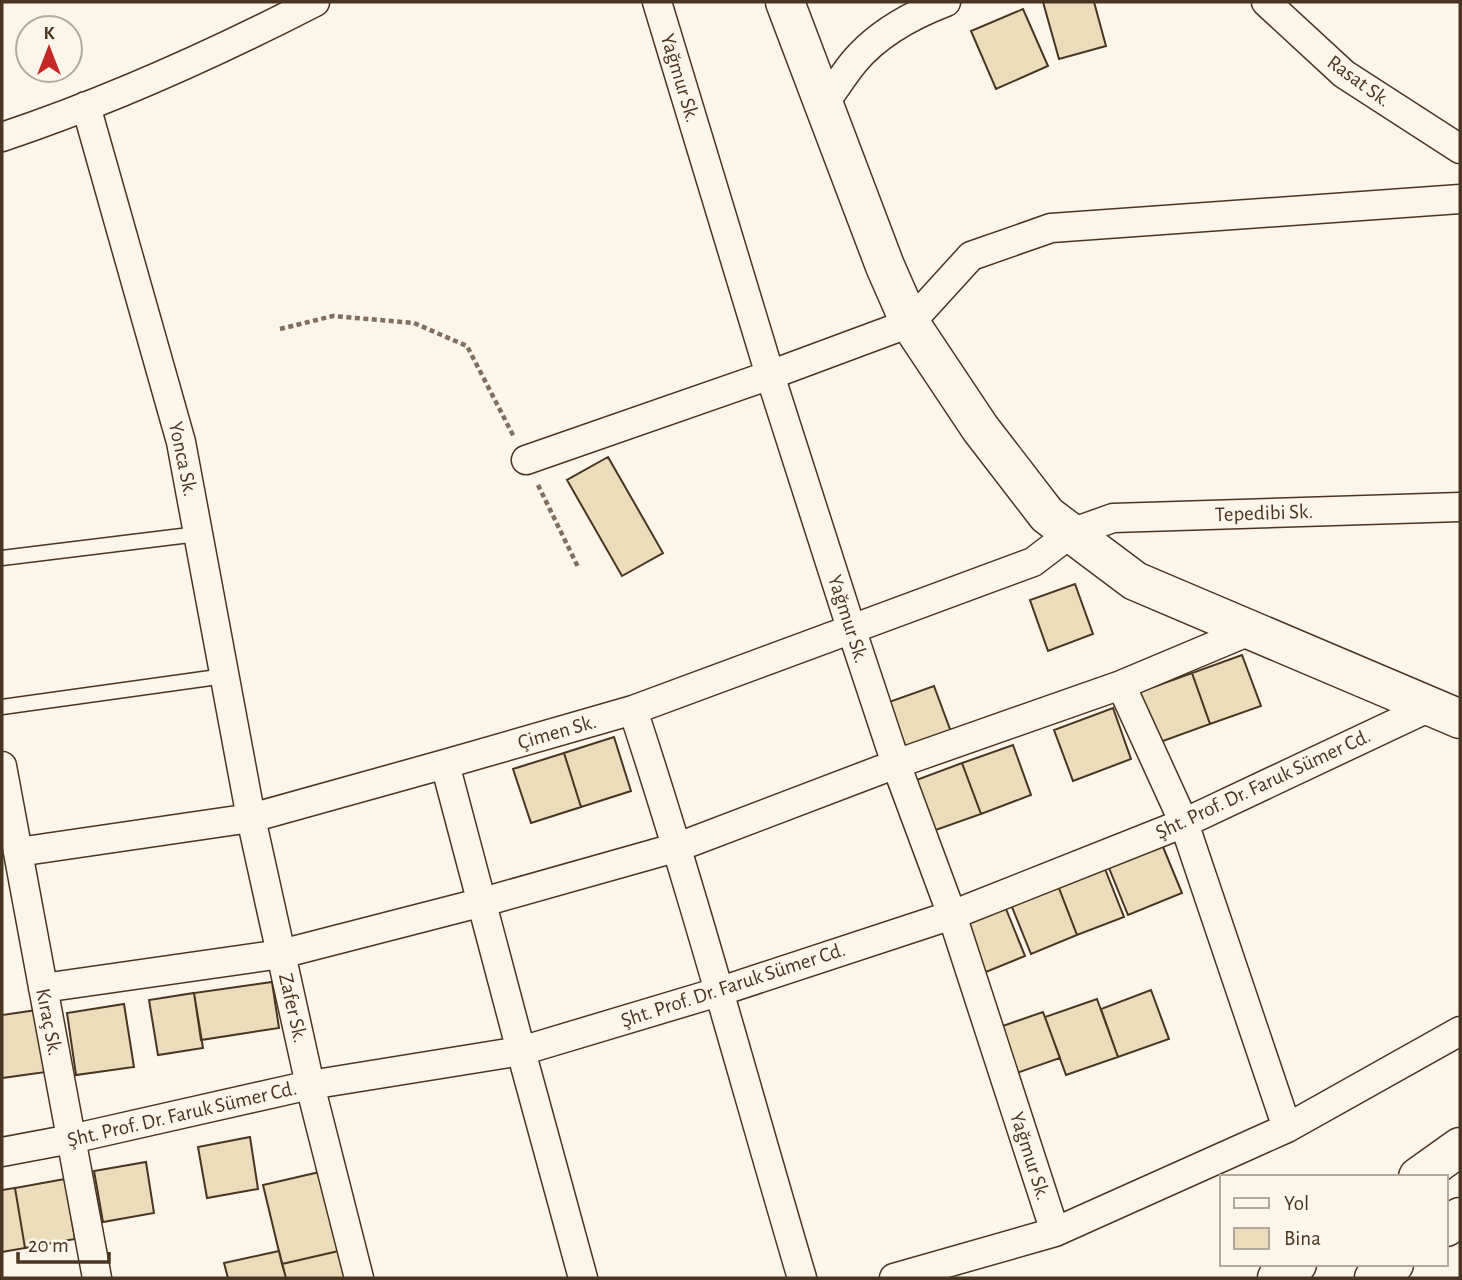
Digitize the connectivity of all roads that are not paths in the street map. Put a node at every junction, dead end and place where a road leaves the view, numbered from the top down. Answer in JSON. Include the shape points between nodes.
{"nodes":[{"id":1,"x":315,"y":2,"type":"edge"},
{"id":2,"x":657,"y":2,"type":"edge"},
{"id":3,"x":785,"y":2,"type":"edge"},
{"id":4,"x":946,"y":2,"type":"edge"},
{"id":5,"x":1266,"y":2,"type":"edge"},
{"id":6,"x":917,"y":7,"type":"edge"},
{"id":7,"x":825,"y":102,"type":"junction"},
{"id":8,"x":86,"y":106,"type":"junction"},
{"id":9,"x":2,"y":138,"type":"edge"},
{"id":10,"x":1460,"y":149,"type":"edge"},
{"id":11,"x":1460,"y":199,"type":"edge"},
{"id":12,"x":910,"y":323,"type":"junction"},
{"id":13,"x":770,"y":375,"type":"junction"},
{"id":14,"x":526,"y":460,"type":"road end"},
{"id":15,"x":1460,"y":507,"type":"edge"},
{"id":16,"x":1071,"y":533,"type":"junction"},
{"id":17,"x":198,"y":534,"type":"junction"},
{"id":18,"x":2,"y":558,"type":"edge"},
{"id":19,"x":851,"y":628,"type":"junction"},
{"id":20,"x":1252,"y":630,"type":"junction"},
{"id":21,"x":225,"y":677,"type":"junction"},
{"id":22,"x":1121,"y":685,"type":"junction"},
{"id":23,"x":2,"y":707,"type":"edge"},
{"id":24,"x":633,"y":710,"type":"junction"},
{"id":25,"x":1445,"y":713,"type":"edge"},
{"id":26,"x":445,"y":764,"type":"junction"},
{"id":27,"x":896,"y":764,"type":"junction"},
{"id":28,"x":2,"y":766,"type":"edge"},
{"id":29,"x":251,"y":818,"type":"junction"},
{"id":30,"x":1184,"y":823,"type":"junction"},
{"id":31,"x":678,"y":847,"type":"junction"},
{"id":32,"x":18,"y":852,"type":"junction"},
{"id":33,"x":483,"y":902,"type":"junction"},
{"id":34,"x":952,"y":915,"type":"junction"},
{"id":35,"x":281,"y":954,"type":"junction"},
{"id":36,"x":43,"y":988,"type":"junction"},
{"id":37,"x":718,"y":992,"type":"junction"},
{"id":38,"x":1460,"y":1031,"type":"edge"},
{"id":39,"x":521,"y":1052,"type":"junction"},
{"id":40,"x":310,"y":1085,"type":"junction"},
{"id":41,"x":1287,"y":1128,"type":"junction"},
{"id":42,"x":71,"y":1139,"type":"junction"},
{"id":43,"x":1460,"y":1147,"type":"edge"},
{"id":44,"x":2,"y":1152,"type":"edge"},
{"id":45,"x":1421,"y":1175,"type":"edge"},
{"id":46,"x":1055,"y":1232,"type":"junction"},
{"id":47,"x":1294,"y":1266,"type":"edge"},
{"id":48,"x":1391,"y":1266,"type":"edge"},
{"id":49,"x":97,"y":1278,"type":"edge"},
{"id":50,"x":359,"y":1278,"type":"edge"},
{"id":51,"x":583,"y":1278,"type":"edge"},
{"id":52,"x":802,"y":1278,"type":"edge"},
{"id":53,"x":894,"y":1278,"type":"edge"},
{"id":54,"x":1278,"y":1278,"type":"edge"},
{"id":55,"x":1374,"y":1278,"type":"edge"}],
"edges":[{"from":1,"to":8,"type":"street","via":[[185,65]]},
{"from":2,"to":13,"type":"street","name":"Yağmur Sk."},
{"from":3,"to":7,"type":"main road"},
{"from":4,"to":6,"type":"street"},
{"from":5,"to":10,"type":"street","name":"Rasat Sk.","via":[[1344,75]]},
{"from":6,"to":7,"type":"street","via":[[856,60]]},
{"from":7,"to":12,"type":"main road"},
{"from":8,"to":9,"type":"street"},
{"from":8,"to":17,"type":"street","name":"Yonca Sk.","via":[[181,442]]},
{"from":11,"to":12,"type":"street","via":[[1051,228],[971,256]]},
{"from":12,"to":13,"type":"street"},
{"from":12,"to":16,"type":"main road","via":[[980,428],[1047,515]]},
{"from":13,"to":14,"type":"street"},
{"from":13,"to":19,"type":"street","name":"Yağmur Sk."},
{"from":15,"to":16,"type":"street","name":"Tepedibi Sk.","via":[[1113,518]]},
{"from":16,"to":19,"type":"street","name":"Çimen Sk.","via":[[1032,562]]},
{"from":16,"to":20,"type":"main road","via":[[1135,582]]},
{"from":17,"to":18,"type":"lane"},
{"from":17,"to":21,"type":"street","name":"Yonca Sk."},
{"from":19,"to":24,"type":"street","name":"Çimen Sk."},
{"from":19,"to":27,"type":"street","name":"Yağmur Sk."},
{"from":20,"to":22,"type":"street"},
{"from":20,"to":25,"type":"main road"},
{"from":21,"to":23,"type":"lane"},
{"from":21,"to":29,"type":"street","name":"Yonca Sk."},
{"from":22,"to":27,"type":"street"},
{"from":22,"to":30,"type":"street"},
{"from":24,"to":26,"type":"street","name":"Çimen Sk."},
{"from":24,"to":31,"type":"street"},
{"from":25,"to":30,"type":"street","name":"Şht. Prof. Dr. Faruk Sümer Cd."},
{"from":26,"to":29,"type":"street","name":"Çimen Sk."},
{"from":26,"to":33,"type":"street"},
{"from":27,"to":31,"type":"street"},
{"from":27,"to":34,"type":"street","name":"Yağmur Sk."},
{"from":28,"to":32,"type":"street","name":"Kıraç Sk."},
{"from":29,"to":32,"type":"street","name":"Çimen Sk."},
{"from":29,"to":35,"type":"street","name":"Zafer Sk."},
{"from":30,"to":34,"type":"street","name":"Şht. Prof. Dr. Faruk Sümer Cd."},
{"from":30,"to":41,"type":"street"},
{"from":31,"to":33,"type":"street"},
{"from":31,"to":37,"type":"street"},
{"from":32,"to":36,"type":"street","name":"Kıraç Sk."},
{"from":33,"to":35,"type":"street"},
{"from":33,"to":39,"type":"street"},
{"from":34,"to":37,"type":"street","name":"Şht. Prof. Dr. Faruk Sümer Cd."},
{"from":34,"to":46,"type":"street","name":"Yağmur Sk."},
{"from":35,"to":36,"type":"street"},
{"from":35,"to":40,"type":"street","name":"Zafer Sk."},
{"from":36,"to":42,"type":"street","name":"Kıraç Sk."},
{"from":37,"to":39,"type":"street","name":"Şht. Prof. Dr. Faruk Sümer Cd."},
{"from":37,"to":52,"type":"street"},
{"from":38,"to":41,"type":"street"},
{"from":39,"to":40,"type":"street","name":"Şht. Prof. Dr. Faruk Sümer Cd."},
{"from":39,"to":51,"type":"street"},
{"from":40,"to":42,"type":"street","name":"Şht. Prof. Dr. Faruk Sümer Cd."},
{"from":40,"to":50,"type":"street","name":"Zafer Sk."},
{"from":41,"to":46,"type":"street"},
{"from":42,"to":44,"type":"street","name":"Şht. Prof. Dr. Faruk Sümer Cd."},
{"from":42,"to":49,"type":"street","name":"Kıraç Sk."},
{"from":43,"to":45,"type":"main road"},
{"from":46,"to":53,"type":"street"},
{"from":47,"to":54,"type":"main road"},
{"from":48,"to":55,"type":"main road"}]}
